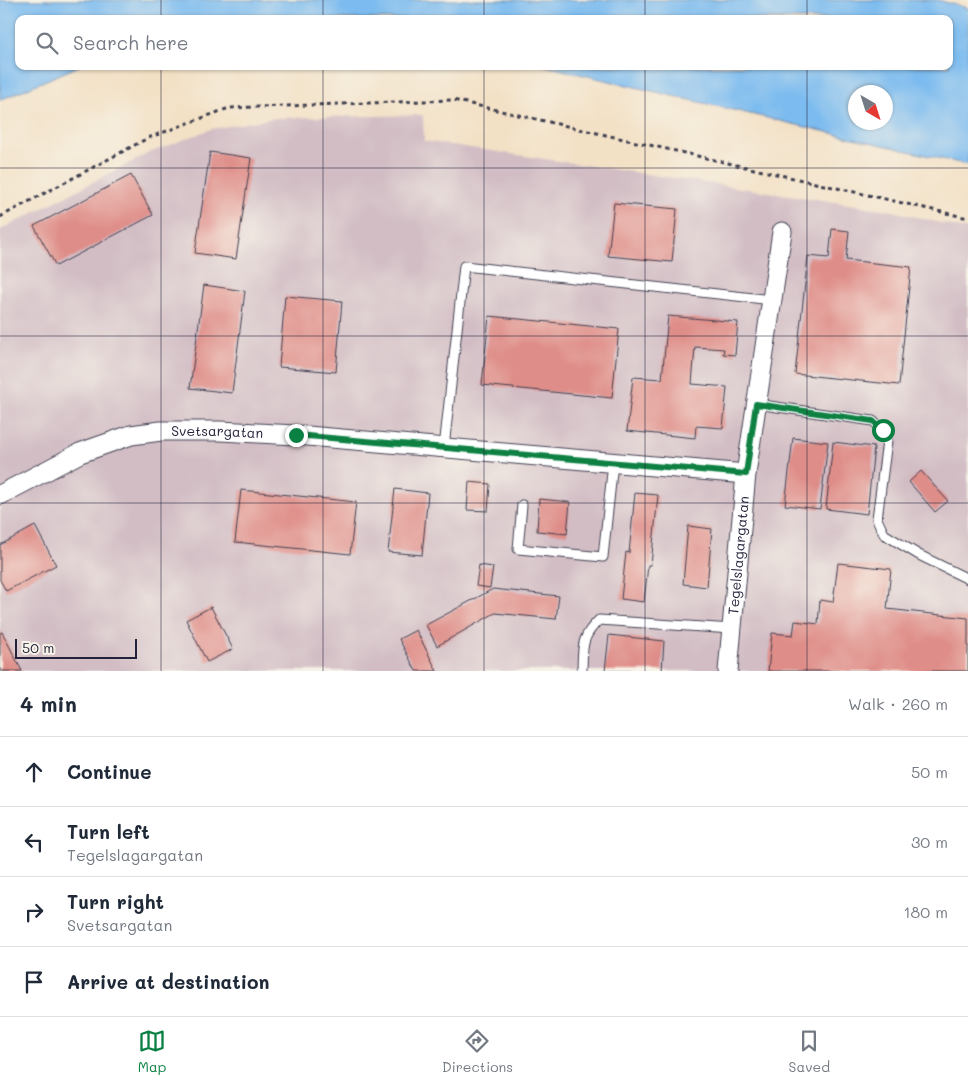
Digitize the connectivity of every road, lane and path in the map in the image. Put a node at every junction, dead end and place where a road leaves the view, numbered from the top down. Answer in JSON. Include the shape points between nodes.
{"nodes":[{"id":1,"x":0,"y":217,"type":"edge"},
{"id":2,"x":968,"y":218,"type":"edge"},
{"id":3,"x":782,"y":232,"type":"dead end"},
{"id":4,"x":772,"y":300,"type":"junction"},
{"id":5,"x":756,"y":404,"type":"junction"},
{"id":6,"x":444,"y":448,"type":"junction"},
{"id":7,"x":613,"y":463,"type":"junction"},
{"id":8,"x":746,"y":474,"type":"junction"},
{"id":9,"x":0,"y":495,"type":"edge"},
{"id":10,"x":522,"y":505,"type":"dead end"},
{"id":11,"x":968,"y":579,"type":"edge"},
{"id":12,"x":732,"y":629,"type":"junction"},
{"id":13,"x":582,"y":671,"type":"edge"},
{"id":14,"x":728,"y":671,"type":"edge"}],
"edges":[{"from":1,"to":2,"type":"path","via":[[148,138],[229,108],[453,100]]},
{"from":3,"to":4,"type":"street","name":"Tegelslagargatan"},
{"from":4,"to":5,"type":"street","name":"Tegelslagargatan"},
{"from":4,"to":6,"type":"lane","via":[[464,266]]},
{"from":5,"to":8,"type":"street","name":"Tegelslagargatan"},
{"from":5,"to":11,"type":"lane","via":[[873,421],[883,430],[887,441],[877,518],[884,534],[919,556]]},
{"from":6,"to":7,"type":"street","name":"Svetsargatan"},
{"from":6,"to":9,"type":"street","name":"Svetsargatan","via":[[220,431],[162,431],[131,436],[80,453]]},
{"from":7,"to":8,"type":"street","name":"Svetsargatan"},
{"from":7,"to":10,"type":"lane","via":[[603,557],[518,549]]},
{"from":8,"to":12,"type":"street","name":"Tegelslagargatan"},
{"from":12,"to":13,"type":"lane","via":[[599,620],[589,629],[584,640]]},
{"from":12,"to":14,"type":"street","name":"Tegelslagargatan"}]}
